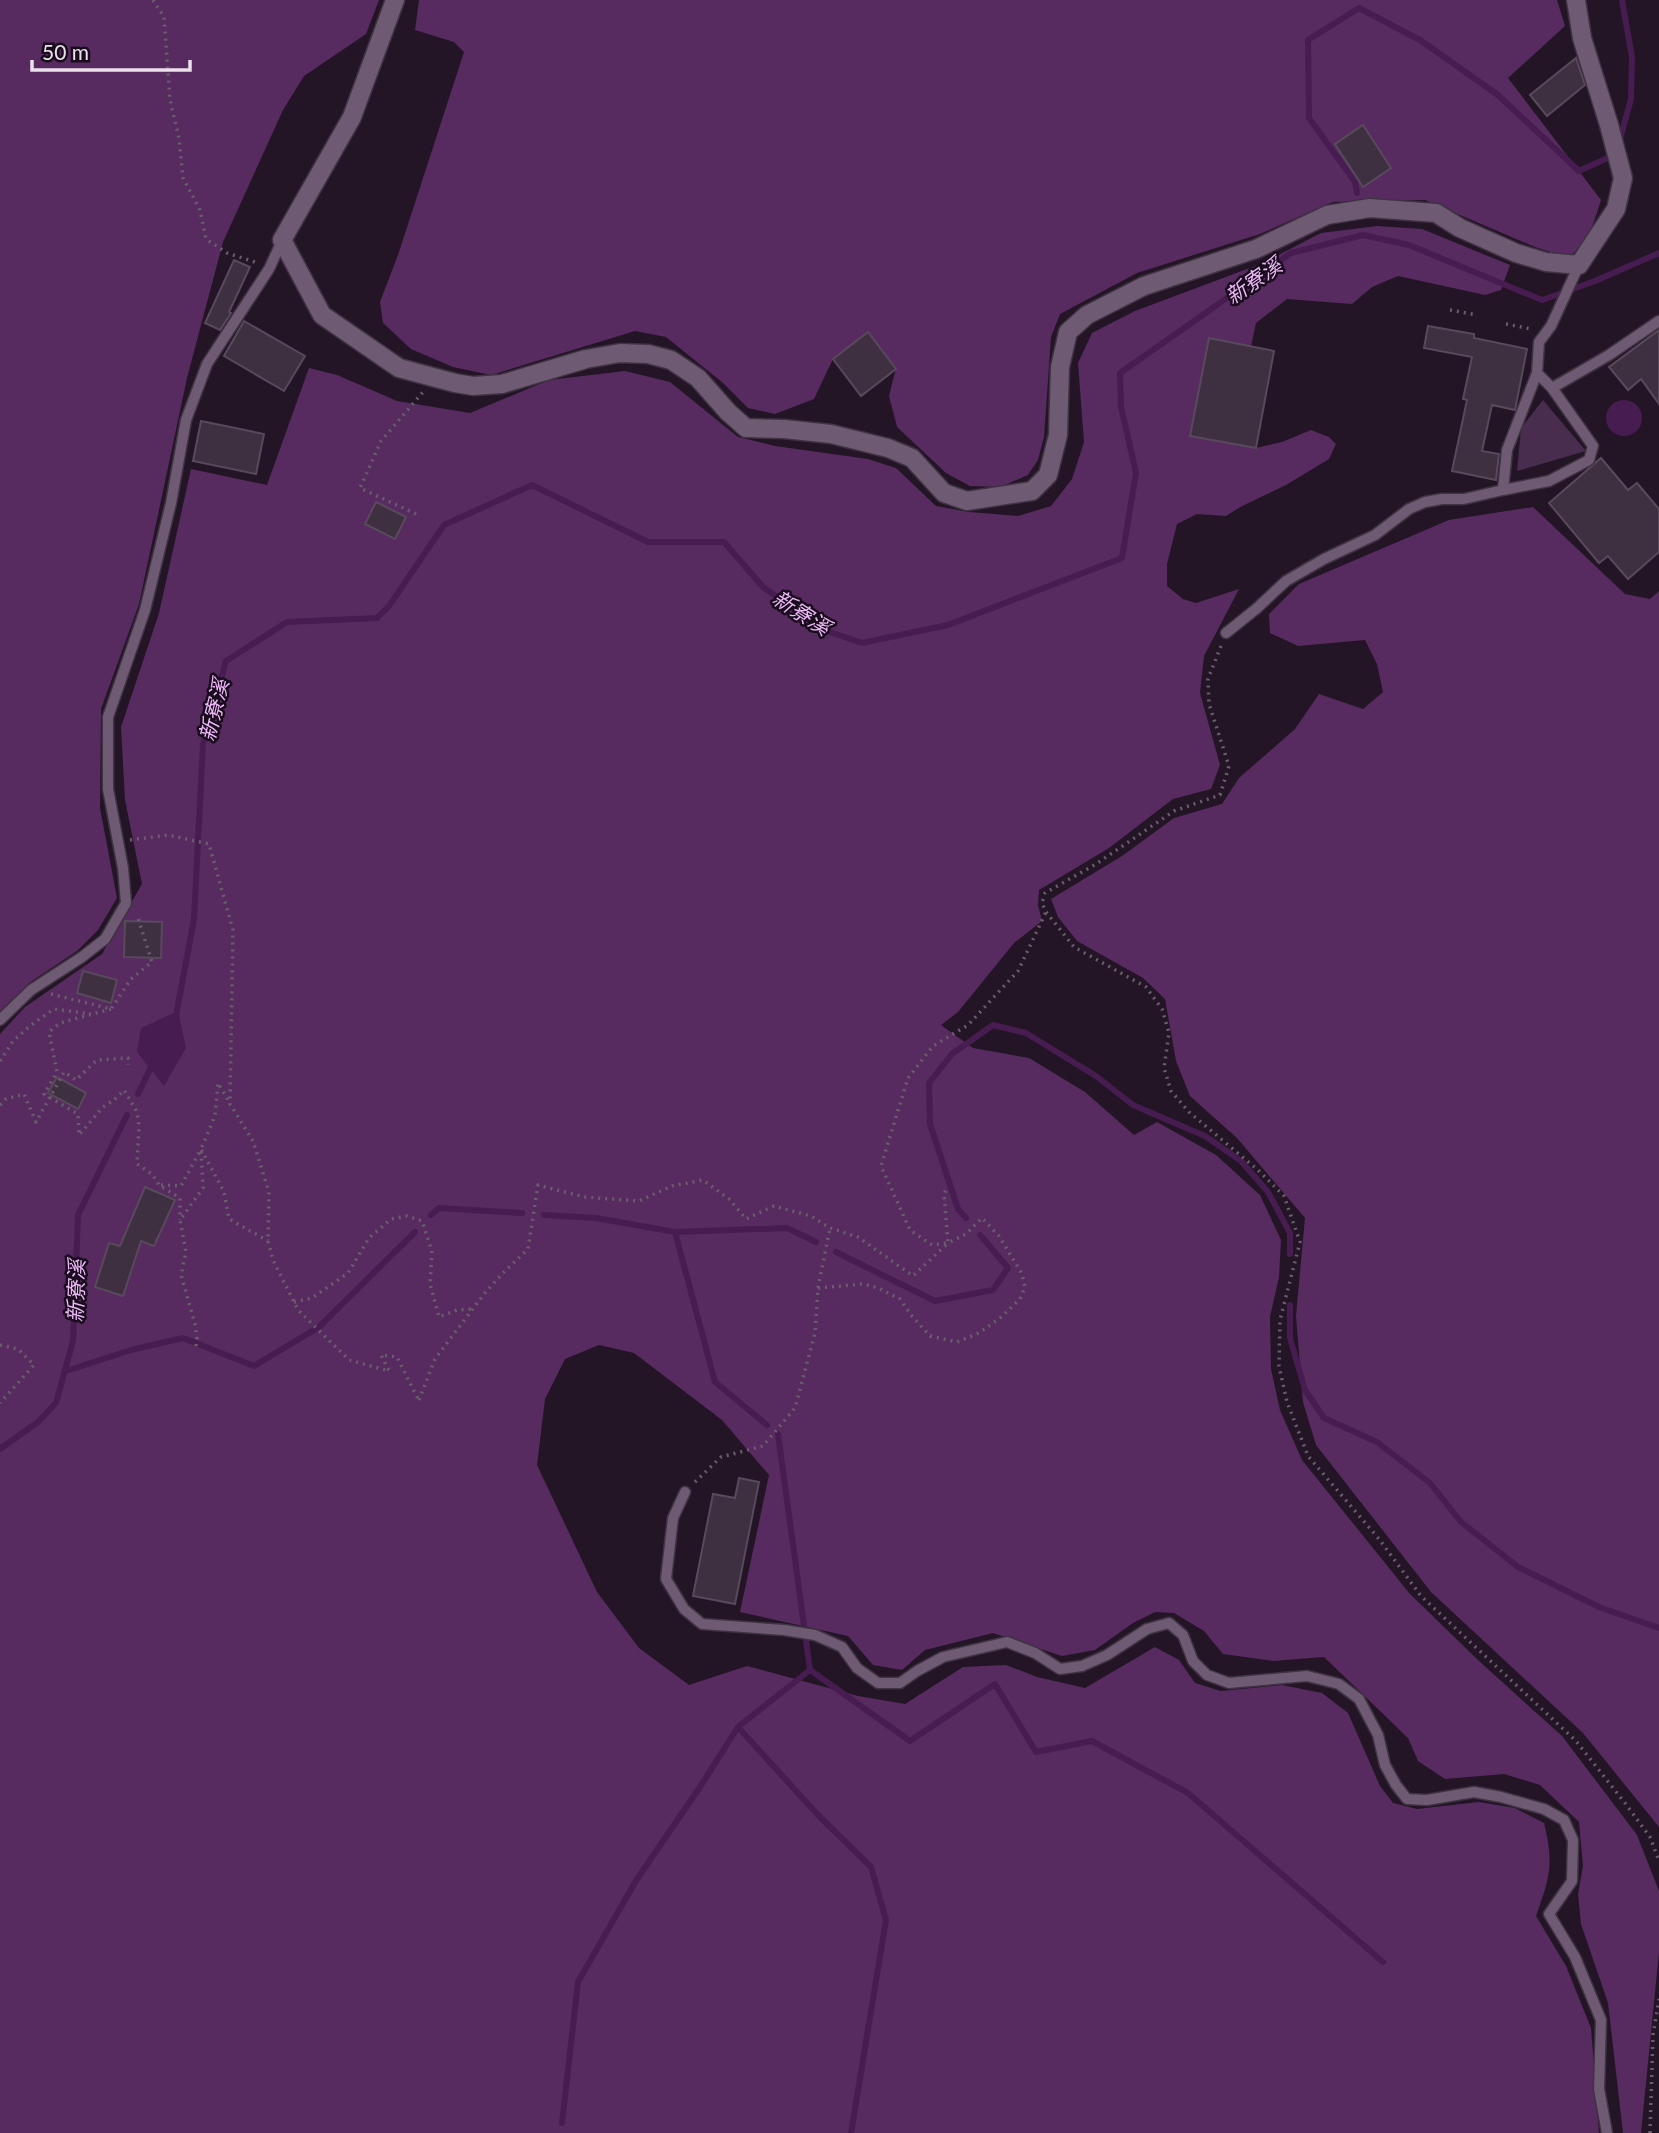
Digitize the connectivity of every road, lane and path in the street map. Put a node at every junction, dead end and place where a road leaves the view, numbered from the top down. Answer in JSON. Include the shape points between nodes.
{"nodes":[{"id":1,"x":153,"y":0,"type":"edge"},
{"id":2,"x":395,"y":0,"type":"edge"},
{"id":3,"x":1576,"y":0,"type":"edge"},
{"id":4,"x":282,"y":240,"type":"junction"},
{"id":5,"x":1579,"y":265,"type":"junction"},
{"id":6,"x":269,"y":269,"type":"junction"},
{"id":7,"x":1450,"y":310,"type":"dead end"},
{"id":8,"x":1477,"y":315,"type":"dead end"},
{"id":9,"x":1659,"y":321,"type":"edge"},
{"id":10,"x":1536,"y":373,"type":"junction"},
{"id":11,"x":436,"y":378,"type":"junction"},
{"id":12,"x":1552,"y":388,"type":"junction"},
{"id":13,"x":1503,"y":490,"type":"junction"},
{"id":14,"x":416,"y":514,"type":"dead end"},
{"id":15,"x":1226,"y":633,"type":"joint"},
{"id":16,"x":118,"y":841,"type":"junction"},
{"id":17,"x":1046,"y":912,"type":"junction"},
{"id":18,"x":137,"y":915,"type":"dead end"},
{"id":19,"x":31,"y":990,"type":"junction"},
{"id":20,"x":111,"y":1009,"type":"junction"},
{"id":21,"x":93,"y":1015,"type":"junction"},
{"id":22,"x":0,"y":1020,"type":"edge"},
{"id":23,"x":0,"y":1061,"type":"edge"},
{"id":24,"x":128,"y":1065,"type":"dead end"},
{"id":25,"x":230,"y":1104,"type":"junction"},
{"id":26,"x":0,"y":1105,"type":"edge"},
{"id":27,"x":201,"y":1149,"type":"junction"},
{"id":28,"x":159,"y":1185,"type":"junction"},
{"id":29,"x":947,"y":1188,"type":"dead end"},
{"id":30,"x":180,"y":1220,"type":"junction"},
{"id":31,"x":830,"y":1228,"type":"junction"},
{"id":32,"x":268,"y":1241,"type":"junction"},
{"id":33,"x":948,"y":1242,"type":"junction"},
{"id":34,"x":818,"y":1288,"type":"junction"},
{"id":35,"x":294,"y":1302,"type":"junction"},
{"id":36,"x":473,"y":1309,"type":"junction"},
{"id":37,"x":0,"y":1345,"type":"edge"},
{"id":38,"x":196,"y":1346,"type":"dead end"},
{"id":39,"x":0,"y":1403,"type":"edge"},
{"id":40,"x":685,"y":1492,"type":"joint"},
{"id":41,"x":1659,"y":1861,"type":"edge"},
{"id":42,"x":1659,"y":1999,"type":"edge"},
{"id":43,"x":1606,"y":2133,"type":"edge"},
{"id":44,"x":1650,"y":2133,"type":"edge"}],
"edges":[{"from":1,"to":6,"type":"path","via":[[164,17],[170,100],[183,178],[200,210],[206,240]]},
{"from":2,"to":4,"type":"street","via":[[352,117]]},
{"from":3,"to":5,"type":"street","via":[[1582,38],[1623,178],[1616,209]]},
{"from":4,"to":6,"type":"lane"},
{"from":4,"to":11,"type":"street","via":[[322,315],[399,368]]},
{"from":5,"to":10,"type":"lane","via":[[1539,342]]},
{"from":5,"to":11,"type":"street","via":[[1516,253],[1436,213],[1370,208],[1311,221],[1256,248],[1144,286],[1087,315],[1068,332],[1060,367],[1058,435],[1048,475],[1032,491],[967,501],[944,493],[912,458],[888,448],[831,434],[746,428],[698,378],[671,360],[648,354],[586,359],[502,384],[473,386]]},
{"from":6,"to":16,"type":"lane","via":[[207,364],[186,420],[145,610],[108,717],[108,789]]},
{"from":7,"to":8,"type":"path"},
{"from":9,"to":12,"type":"lane"},
{"from":10,"to":12,"type":"lane"},
{"from":10,"to":13,"type":"lane","via":[[1507,450]]},
{"from":11,"to":14,"type":"path","via":[[381,441],[359,488]]},
{"from":12,"to":13,"type":"lane","via":[[1593,446],[1589,460],[1549,481]]},
{"from":13,"to":15,"type":"lane","via":[[1425,502],[1409,509],[1375,535],[1286,581]]},
{"from":15,"to":17,"type":"path","via":[[1208,678],[1209,704],[1229,766],[1220,795],[1174,811],[1045,893],[1042,903]]},
{"from":16,"to":19,"type":"lane","via":[[126,904],[105,939]]},
{"from":16,"to":25,"type":"path","via":[[168,835],[209,844],[233,930]]},
{"from":17,"to":33,"type":"path","via":[[1018,971],[968,1025],[933,1046],[908,1078],[881,1166],[910,1230],[932,1245]]},
{"from":17,"to":41,"type":"path","via":[[1074,947],[1146,987],[1162,1009],[1168,1033],[1164,1068],[1171,1091],[1284,1196],[1300,1242],[1280,1320],[1279,1366],[1308,1456],[1421,1596],[1576,1741],[1650,1838]]},
{"from":18,"to":20,"type":"path","via":[[152,962],[131,979]]},
{"from":19,"to":20,"type":"path"},
{"from":19,"to":22,"type":"lane"},
{"from":20,"to":21,"type":"path"},
{"from":21,"to":23,"type":"path","via":[[54,1009],[13,1041]]},
{"from":21,"to":28,"type":"path","via":[[61,1023],[49,1032],[57,1072],[44,1094],[78,1114],[79,1135],[124,1090],[137,1112],[136,1164]]},
{"from":24,"to":26,"type":"path","via":[[128,1058],[96,1060],[76,1080],[64,1072],[36,1122],[24,1094]]},
{"from":25,"to":27,"type":"path","via":[[218,1083],[215,1116]]},
{"from":25,"to":32,"type":"path","via":[[253,1141],[269,1192]]},
{"from":27,"to":28,"type":"path","via":[[181,1186]]},
{"from":27,"to":30,"type":"path","via":[[203,1188]]},
{"from":27,"to":32,"type":"path","via":[[224,1192],[229,1219]]},
{"from":28,"to":30,"type":"path","via":[[180,1198]]},
{"from":29,"to":33,"type":"path"},
{"from":30,"to":38,"type":"path","via":[[186,1252],[181,1275]]},
{"from":31,"to":33,"type":"path","via":[[858,1237],[913,1276]]},
{"from":31,"to":34,"type":"path"},
{"from":31,"to":36,"type":"path","via":[[811,1216],[774,1206],[747,1219],[703,1181],[673,1186],[639,1201],[584,1197],[538,1185],[528,1249]]},
{"from":32,"to":35,"type":"path"},
{"from":33,"to":34,"type":"path","via":[[966,1234],[982,1218],[999,1236],[1025,1287],[1020,1299],[1000,1318],[957,1342],[930,1336],[900,1299],[878,1289],[863,1284]]},
{"from":34,"to":40,"type":"path","via":[[815,1333],[794,1408],[763,1446],[722,1457]]},
{"from":35,"to":36,"type":"path","via":[[312,1298],[348,1273],[369,1238],[391,1220],[407,1216],[422,1221],[432,1251],[430,1284],[439,1317]]},
{"from":35,"to":36,"type":"path","via":[[349,1360],[389,1371],[382,1355],[397,1357],[419,1400],[435,1359]]},
{"from":37,"to":39,"type":"path","via":[[18,1349],[34,1365]]},
{"from":40,"to":43,"type":"lane","via":[[673,1518],[666,1578],[684,1609],[702,1624],[816,1635],[842,1647],[857,1668],[878,1683],[900,1683],[943,1657],[1007,1642],[1060,1669],[1082,1666],[1147,1629],[1169,1623],[1183,1635],[1193,1661],[1208,1675],[1229,1683],[1307,1676],[1339,1684],[1359,1699],[1378,1735],[1385,1765],[1407,1799],[1474,1792],[1544,1809],[1563,1820],[1573,1840],[1572,1881],[1549,1914],[1575,1957],[1601,2020],[1599,2089]]},
{"from":42,"to":44,"type":"path","via":[[1653,2035]]}]}
